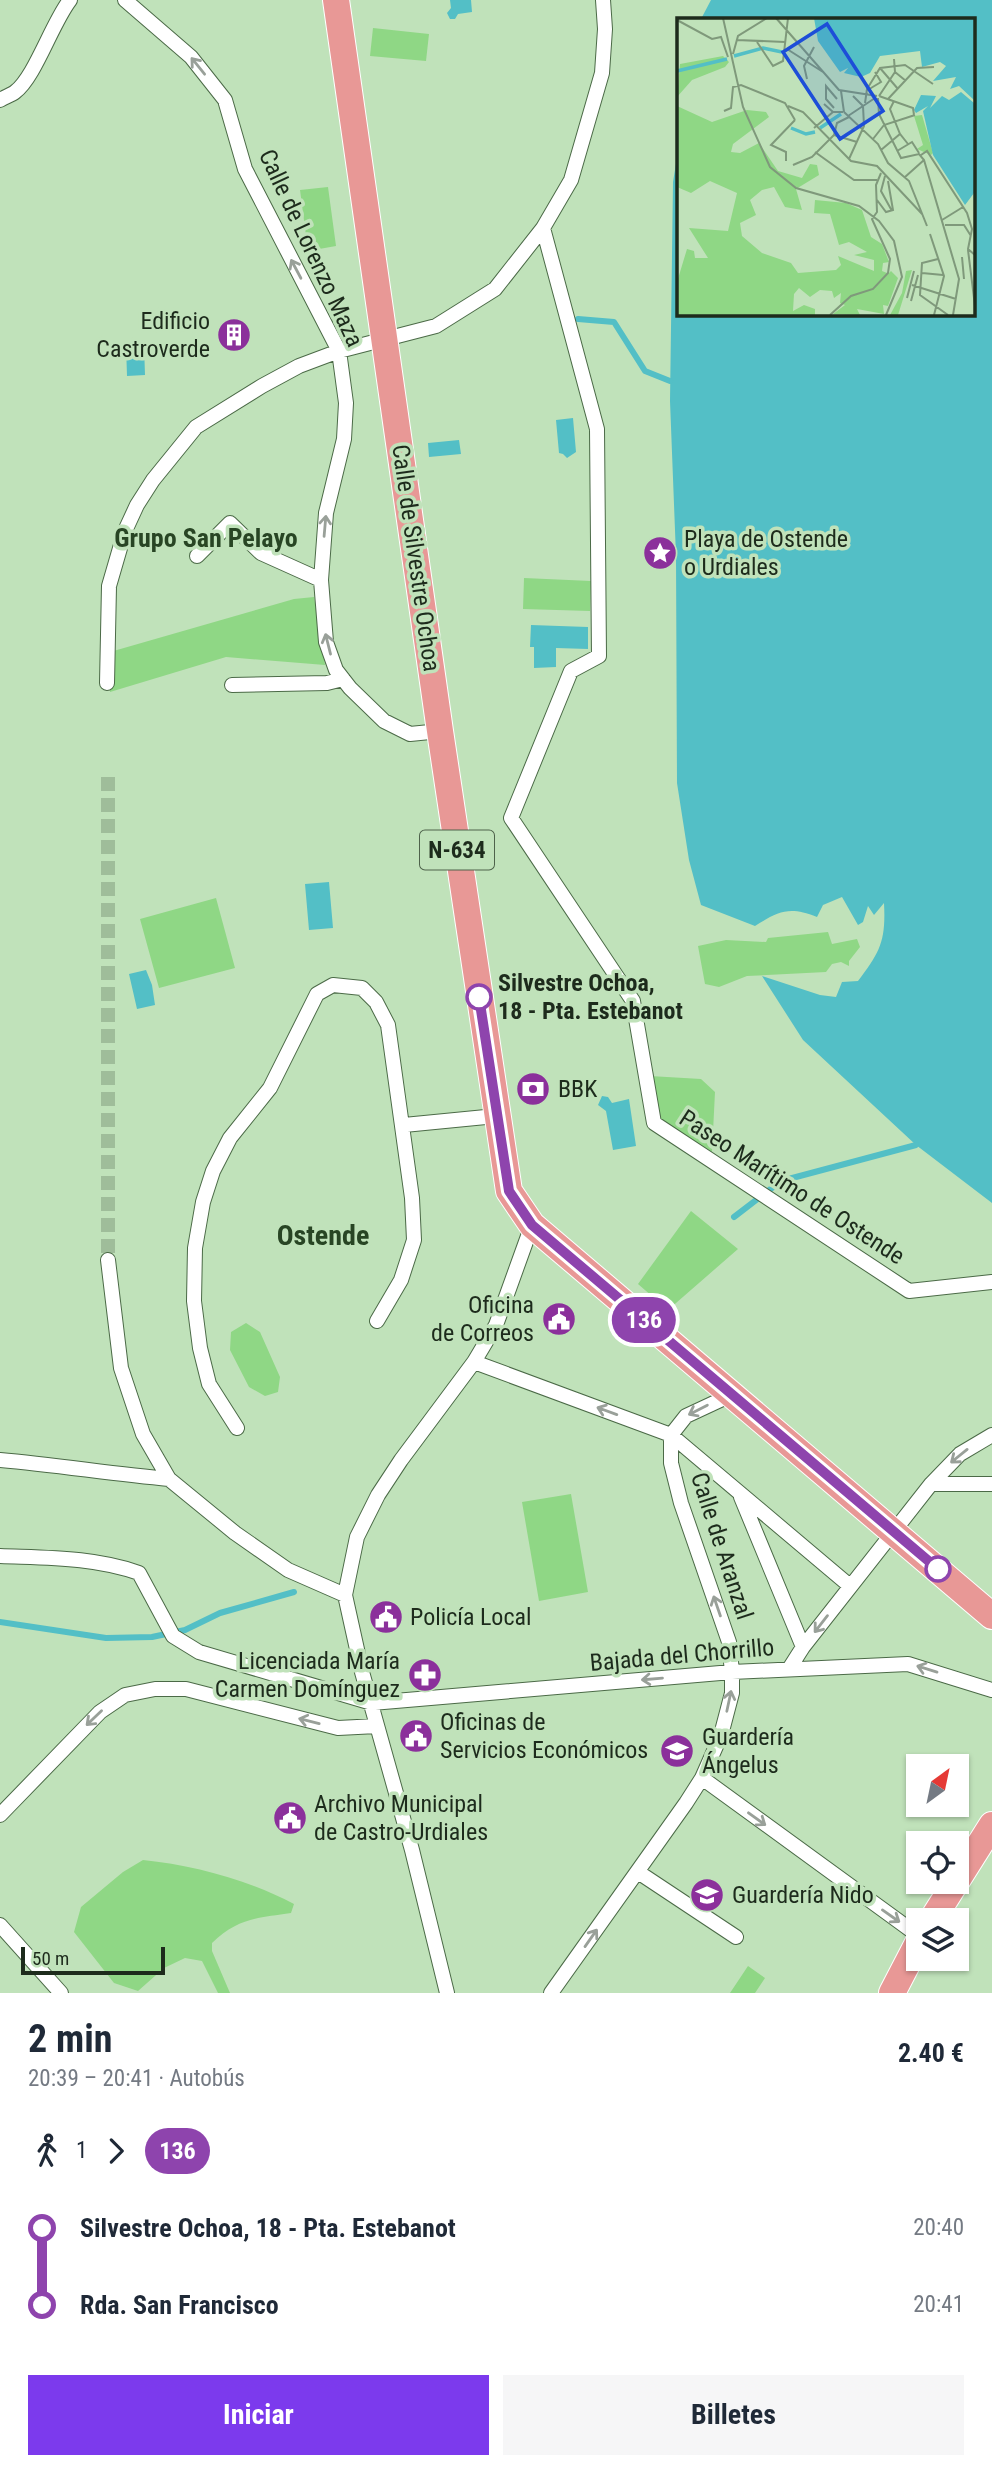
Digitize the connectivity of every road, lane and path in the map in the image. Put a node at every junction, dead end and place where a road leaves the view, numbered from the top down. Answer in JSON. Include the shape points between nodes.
{"nodes":[{"id":1,"x":71,"y":0,"type":"edge"},
{"id":2,"x":125,"y":0,"type":"edge"},
{"id":3,"x":336,"y":0,"type":"edge"},
{"id":4,"x":603,"y":0,"type":"edge"},
{"id":5,"x":0,"y":100,"type":"edge"},
{"id":6,"x":543,"y":228,"type":"junction"},
{"id":7,"x":386,"y":340,"type":"junction"},
{"id":8,"x":338,"y":351,"type":"junction"},
{"id":9,"x":197,"y":556,"type":"dead end"},
{"id":10,"x":321,"y":580,"type":"junction"},
{"id":11,"x":107,"y":684,"type":"dead end"},
{"id":12,"x":347,"y":684,"type":"junction"},
{"id":13,"x":232,"y":685,"type":"dead end"},
{"id":14,"x":440,"y":731,"type":"junction"},
{"id":15,"x":496,"y":1115,"type":"junction"},
{"id":16,"x":404,"y":1125,"type":"junction"},
{"id":17,"x":532,"y":1225,"type":"junction"},
{"id":18,"x":108,"y":1260,"type":"tunnel mouth"},
{"id":19,"x":992,"y":1282,"type":"edge"},
{"id":20,"x":377,"y":1321,"type":"dead end"},
{"id":21,"x":474,"y":1362,"type":"junction"},
{"id":22,"x":732,"y":1395,"type":"junction"},
{"id":23,"x":237,"y":1428,"type":"dead end"},
{"id":24,"x":671,"y":1435,"type":"junction"},
{"id":25,"x":992,"y":1435,"type":"edge"},
{"id":26,"x":0,"y":1461,"type":"edge"},
{"id":27,"x":169,"y":1479,"type":"junction"},
{"id":28,"x":931,"y":1484,"type":"junction"},
{"id":29,"x":992,"y":1484,"type":"edge"},
{"id":30,"x":739,"y":1492,"type":"junction"},
{"id":31,"x":892,"y":1531,"type":"junction"},
{"id":32,"x":0,"y":1556,"type":"edge"},
{"id":33,"x":850,"y":1586,"type":"junction"},
{"id":34,"x":345,"y":1595,"type":"junction"},
{"id":35,"x":992,"y":1616,"type":"edge"},
{"id":36,"x":803,"y":1647,"type":"junction"},
{"id":37,"x":789,"y":1669,"type":"junction"},
{"id":38,"x":732,"y":1672,"type":"junction"},
{"id":39,"x":992,"y":1690,"type":"edge"},
{"id":40,"x":372,"y":1703,"type":"junction"},
{"id":41,"x":377,"y":1726,"type":"junction"},
{"id":42,"x":702,"y":1778,"type":"junction"},
{"id":43,"x":0,"y":1815,"type":"edge"},
{"id":44,"x":990,"y":1837,"type":"edge"},
{"id":45,"x":638,"y":1872,"type":"junction"},
{"id":46,"x":940,"y":1908,"type":"edge"},
{"id":47,"x":0,"y":1926,"type":"edge"},
{"id":48,"x":906,"y":1928,"type":"edge"},
{"id":49,"x":736,"y":1937,"type":"dead end"},
{"id":50,"x":906,"y":1964,"type":"edge"},
{"id":51,"x":61,"y":1993,"type":"edge"},
{"id":52,"x":447,"y":1993,"type":"edge"},
{"id":53,"x":551,"y":1993,"type":"edge"},
{"id":54,"x":892,"y":1993,"type":"edge"}],
"edges":[{"from":1,"to":5,"type":"street","via":[[29,75],[17,91]]},
{"from":8,"to":2,"type":"street","name":"Calle de Lorenzo Maza","one_way":true,"via":[[245,169],[225,100],[191,57]]},
{"from":3,"to":7,"type":"highway","name":"Calle de Silvestre Ochoa","number":"N-634"},
{"from":4,"to":6,"type":"street","via":[[602,73],[570,180]]},
{"from":6,"to":7,"type":"street","via":[[495,289],[436,326]]},
{"from":6,"to":19,"type":"street","name":"Paseo Marítimo de Ostende","via":[[597,429],[599,656],[571,671],[511,818],[633,1001],[653,1123],[908,1291]]},
{"from":7,"to":8,"type":"street"},
{"from":7,"to":14,"type":"highway","name":"Calle de Silvestre Ochoa","number":"N-634"},
{"from":10,"to":8,"type":"street","name":"Calle de Lorenzo Maza","one_way":true,"via":[[326,513],[344,439],[346,404]]},
{"from":8,"to":11,"type":"street","via":[[261,386],[196,427],[153,480],[125,531],[112,571]]},
{"from":9,"to":10,"type":"street","via":[[230,523],[261,554]]},
{"from":12,"to":10,"type":"street","name":"Calle de Lorenzo Maza","one_way":true,"via":[[336,670],[326,642]]},
{"from":12,"to":13,"type":"street"},
{"from":12,"to":14,"type":"street","name":"Calle de Lorenzo Maza","via":[[384,721],[410,734]]},
{"from":14,"to":15,"type":"highway","name":"Calle de Silvestre Ochoa","number":"N-634"},
{"from":15,"to":16,"type":"street"},
{"from":15,"to":17,"type":"highway","name":"Calle de Silvestre Ochoa","number":"N-634","via":[[509,1191]]},
{"from":16,"to":20,"type":"street","via":[[414,1240],[401,1280]]},
{"from":16,"to":23,"type":"street","via":[[388,1025],[376,1002],[362,988],[333,985],[317,994],[270,1088],[230,1138],[203,1202],[195,1248],[194,1301],[200,1348],[209,1384]]},
{"from":17,"to":21,"type":"street","via":[[496,1325]]},
{"from":17,"to":22,"type":"highway","name":"Calle de Silvestre Ochoa","number":"N-634"},
{"from":18,"to":27,"type":"street","via":[[121,1368],[143,1434]]},
{"from":24,"to":21,"type":"street","one_way":true},
{"from":21,"to":34,"type":"street","via":[[378,1495],[356,1536]]},
{"from":22,"to":24,"type":"street","one_way":true,"via":[[685,1416]]},
{"from":22,"to":31,"type":"highway","name":"Calle de Silvestre Ochoa","number":"N-634"},
{"from":24,"to":30,"type":"street"},
{"from":38,"to":24,"type":"street","name":"Calle de Aranzal","one_way":true,"via":[[729,1642],[681,1503],[671,1463]]},
{"from":25,"to":28,"type":"street","one_way":true,"via":[[960,1454]]},
{"from":26,"to":27,"type":"street"},
{"from":27,"to":34,"type":"street","via":[[288,1570]]},
{"from":28,"to":29,"type":"street"},
{"from":28,"to":31,"type":"street"},
{"from":30,"to":33,"type":"street"},
{"from":30,"to":36,"type":"street"},
{"from":31,"to":33,"type":"street"},
{"from":31,"to":35,"type":"highway","name":"Calle de Silvestre Ochoa","number":"N-634"},
{"from":32,"to":40,"type":"street","via":[[83,1560],[138,1573],[173,1636],[200,1652]]},
{"from":33,"to":36,"type":"street","one_way":true},
{"from":34,"to":40,"type":"street"},
{"from":36,"to":37,"type":"street"},
{"from":37,"to":38,"type":"street","name":"Bajada del Chorrillo"},
{"from":39,"to":37,"type":"street","name":"Bajada del Chorrillo","one_way":true,"via":[[908,1664]]},
{"from":38,"to":40,"type":"street","name":"Bajada del Chorrillo","one_way":true},
{"from":42,"to":38,"type":"street","name":"Calle de Aranzal","one_way":true,"via":[[721,1735],[732,1693]]},
{"from":40,"to":41,"type":"street"},
{"from":41,"to":43,"type":"street","one_way":true,"via":[[338,1728],[186,1689],[125,1695],[100,1712]]},
{"from":41,"to":52,"type":"street"},
{"from":42,"to":45,"type":"street","name":"Calle de Aranzal"},
{"from":42,"to":48,"type":"street","one_way":true},
{"from":44,"to":46,"type":"highway"},
{"from":45,"to":49,"type":"street"},
{"from":53,"to":45,"type":"street","name":"Calle de Aranzal","one_way":true},
{"from":47,"to":51,"type":"street"},
{"from":50,"to":54,"type":"highway"}]}
